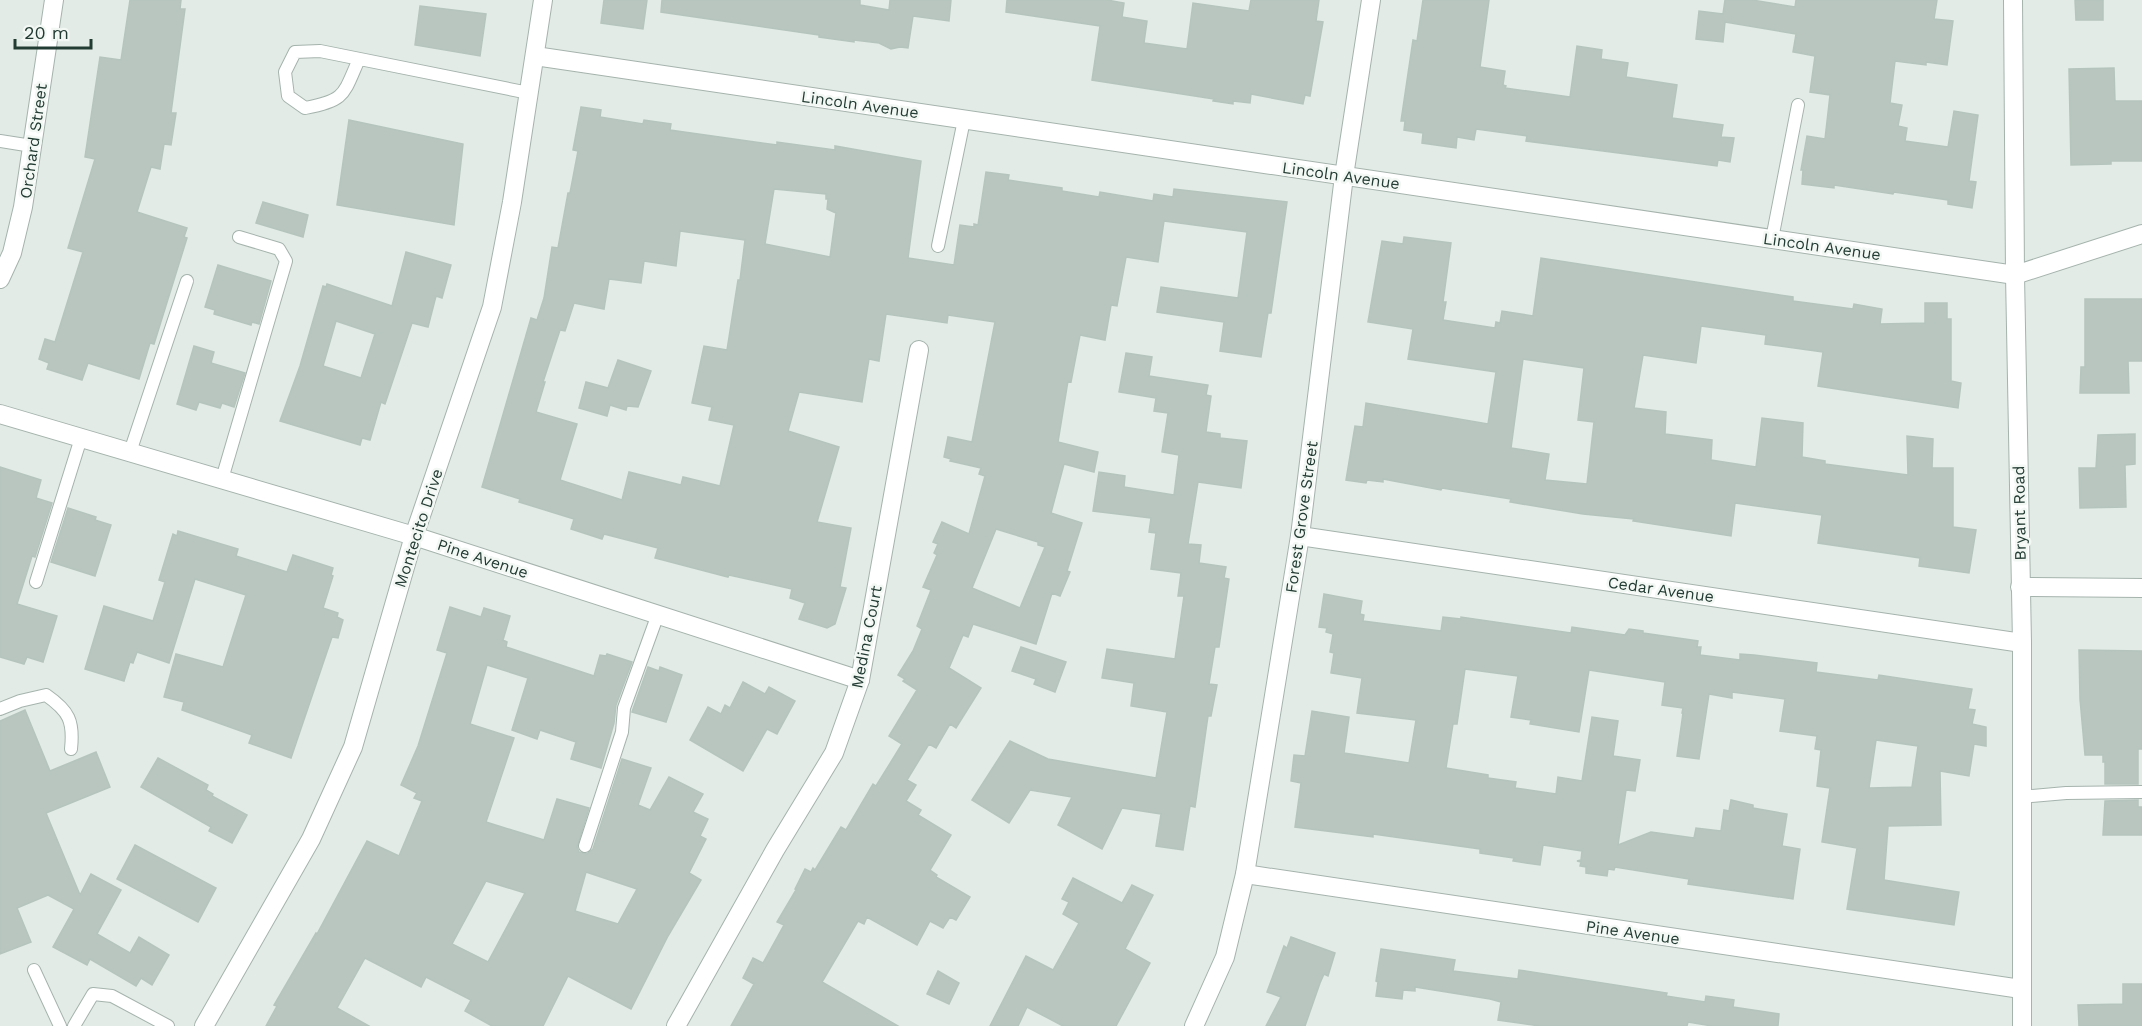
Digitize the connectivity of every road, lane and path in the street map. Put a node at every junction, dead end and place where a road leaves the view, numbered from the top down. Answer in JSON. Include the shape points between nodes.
{"nodes":[{"id":1,"x":54,"y":0,"type":"edge"},
{"id":2,"x":543,"y":0,"type":"edge"},
{"id":3,"x":1371,"y":0,"type":"edge"},
{"id":4,"x":2013,"y":0,"type":"edge"},
{"id":5,"x":535,"y":56,"type":"junction"},
{"id":6,"x":359,"y":59,"type":"junction"},
{"id":7,"x":529,"y":93,"type":"junction"},
{"id":8,"x":1798,"y":105,"type":"dead end"},
{"id":9,"x":964,"y":120,"type":"junction"},
{"id":10,"x":0,"y":141,"type":"edge"},
{"id":11,"x":32,"y":146,"type":"junction"},
{"id":12,"x":1344,"y":176,"type":"junction"},
{"id":13,"x":2142,"y":234,"type":"edge"},
{"id":14,"x":239,"y":237,"type":"dead end"},
{"id":15,"x":1772,"y":239,"type":"junction"},
{"id":16,"x":938,"y":246,"type":"dead end"},
{"id":17,"x":2015,"y":275,"type":"junction"},
{"id":18,"x":0,"y":279,"type":"edge"},
{"id":19,"x":187,"y":281,"type":"dead end"},
{"id":20,"x":918,"y":350,"type":"dead end"},
{"id":21,"x":0,"y":414,"type":"edge"},
{"id":22,"x":81,"y":438,"type":"junction"},
{"id":23,"x":130,"y":452,"type":"junction"},
{"id":24,"x":222,"y":479,"type":"junction"},
{"id":25,"x":414,"y":536,"type":"junction"},
{"id":26,"x":1300,"y":536,"type":"junction"},
{"id":27,"x":36,"y":582,"type":"dead end"},
{"id":28,"x":2020,"y":587,"type":"junction"},
{"id":29,"x":2142,"y":588,"type":"edge"},
{"id":30,"x":658,"y":614,"type":"junction"},
{"id":31,"x":2022,"y":643,"type":"junction"},
{"id":32,"x":860,"y":680,"type":"junction"},
{"id":33,"x":0,"y":709,"type":"edge"},
{"id":34,"x":71,"y":749,"type":"dead end"},
{"id":35,"x":2142,"y":792,"type":"edge"},
{"id":36,"x":2021,"y":797,"type":"junction"},
{"id":37,"x":585,"y":846,"type":"dead end"},
{"id":38,"x":1245,"y":874,"type":"junction"},
{"id":39,"x":34,"y":970,"type":"dead end"},
{"id":40,"x":2021,"y":989,"type":"junction"},
{"id":41,"x":60,"y":1026,"type":"edge"},
{"id":42,"x":74,"y":1026,"type":"edge"},
{"id":43,"x":168,"y":1026,"type":"edge"},
{"id":44,"x":204,"y":1026,"type":"edge"},
{"id":45,"x":676,"y":1026,"type":"edge"},
{"id":46,"x":1194,"y":1026,"type":"edge"},
{"id":47,"x":2022,"y":1026,"type":"edge"}],
"edges":[{"from":1,"to":11,"type":"street","name":"Orchard Street"},
{"from":2,"to":5,"type":"street","name":"Montecito Drive"},
{"from":3,"to":12,"type":"street","name":"Forest Grove Street"},
{"from":4,"to":17,"type":"street","name":"Bryant Road"},
{"from":5,"to":7,"type":"street","name":"Montecito Drive"},
{"from":5,"to":9,"type":"street","name":"Lincoln Avenue"},
{"from":6,"to":6,"type":"lane","via":[[320,51],[295,52],[285,72],[288,96],[305,108],[330,103],[344,93]]},
{"from":6,"to":7,"type":"lane"},
{"from":7,"to":25,"type":"street","name":"Montecito Drive","via":[[492,307]]},
{"from":8,"to":15,"type":"lane"},
{"from":9,"to":12,"type":"street","name":"Lincoln Avenue"},
{"from":9,"to":16,"type":"lane"},
{"from":10,"to":11,"type":"lane"},
{"from":11,"to":18,"type":"street","name":"Orchard Street","via":[[21,216],[12,253]]},
{"from":12,"to":15,"type":"street","name":"Lincoln Avenue"},
{"from":12,"to":26,"type":"street","name":"Forest Grove Street"},
{"from":13,"to":17,"type":"street","name":"Lincoln Avenue"},
{"from":14,"to":24,"type":"lane","via":[[279,249],[286,261]]},
{"from":15,"to":17,"type":"street","name":"Lincoln Avenue"},
{"from":17,"to":28,"type":"street","name":"Bryant Road"},
{"from":19,"to":23,"type":"lane"},
{"from":20,"to":32,"type":"street","name":"Medina Court"},
{"from":21,"to":22,"type":"street","name":"Pine Avenue"},
{"from":22,"to":23,"type":"street","name":"Pine Avenue"},
{"from":22,"to":27,"type":"lane"},
{"from":23,"to":24,"type":"street","name":"Pine Avenue"},
{"from":24,"to":25,"type":"street","name":"Pine Avenue"},
{"from":25,"to":30,"type":"street","name":"Pine Avenue"},
{"from":25,"to":44,"type":"street","name":"Montecito Drive","via":[[353,747],[311,839]]},
{"from":26,"to":31,"type":"street","name":"Cedar Avenue"},
{"from":26,"to":38,"type":"street","name":"Forest Grove Street"},
{"from":28,"to":29,"type":"street"},
{"from":28,"to":31,"type":"street","name":"Bryant Road"},
{"from":30,"to":32,"type":"street","name":"Pine Avenue"},
{"from":30,"to":37,"type":"lane","via":[[624,708],[622,732]]},
{"from":31,"to":36,"type":"street","name":"Bryant Road"},
{"from":32,"to":45,"type":"street","name":"Medina Court","via":[[834,753]]},
{"from":33,"to":34,"type":"lane","via":[[46,695],[62,706],[74,729]]},
{"from":35,"to":36,"type":"lane"},
{"from":36,"to":40,"type":"street","name":"Bryant Road"},
{"from":38,"to":40,"type":"street","name":"Pine Avenue"},
{"from":38,"to":46,"type":"street","name":"Forest Grove Street","via":[[1225,957]]},
{"from":39,"to":41,"type":"lane"},
{"from":40,"to":47,"type":"street","name":"Bryant Road"},
{"from":42,"to":43,"type":"lane","via":[[93,994],[112,996]]}]}
